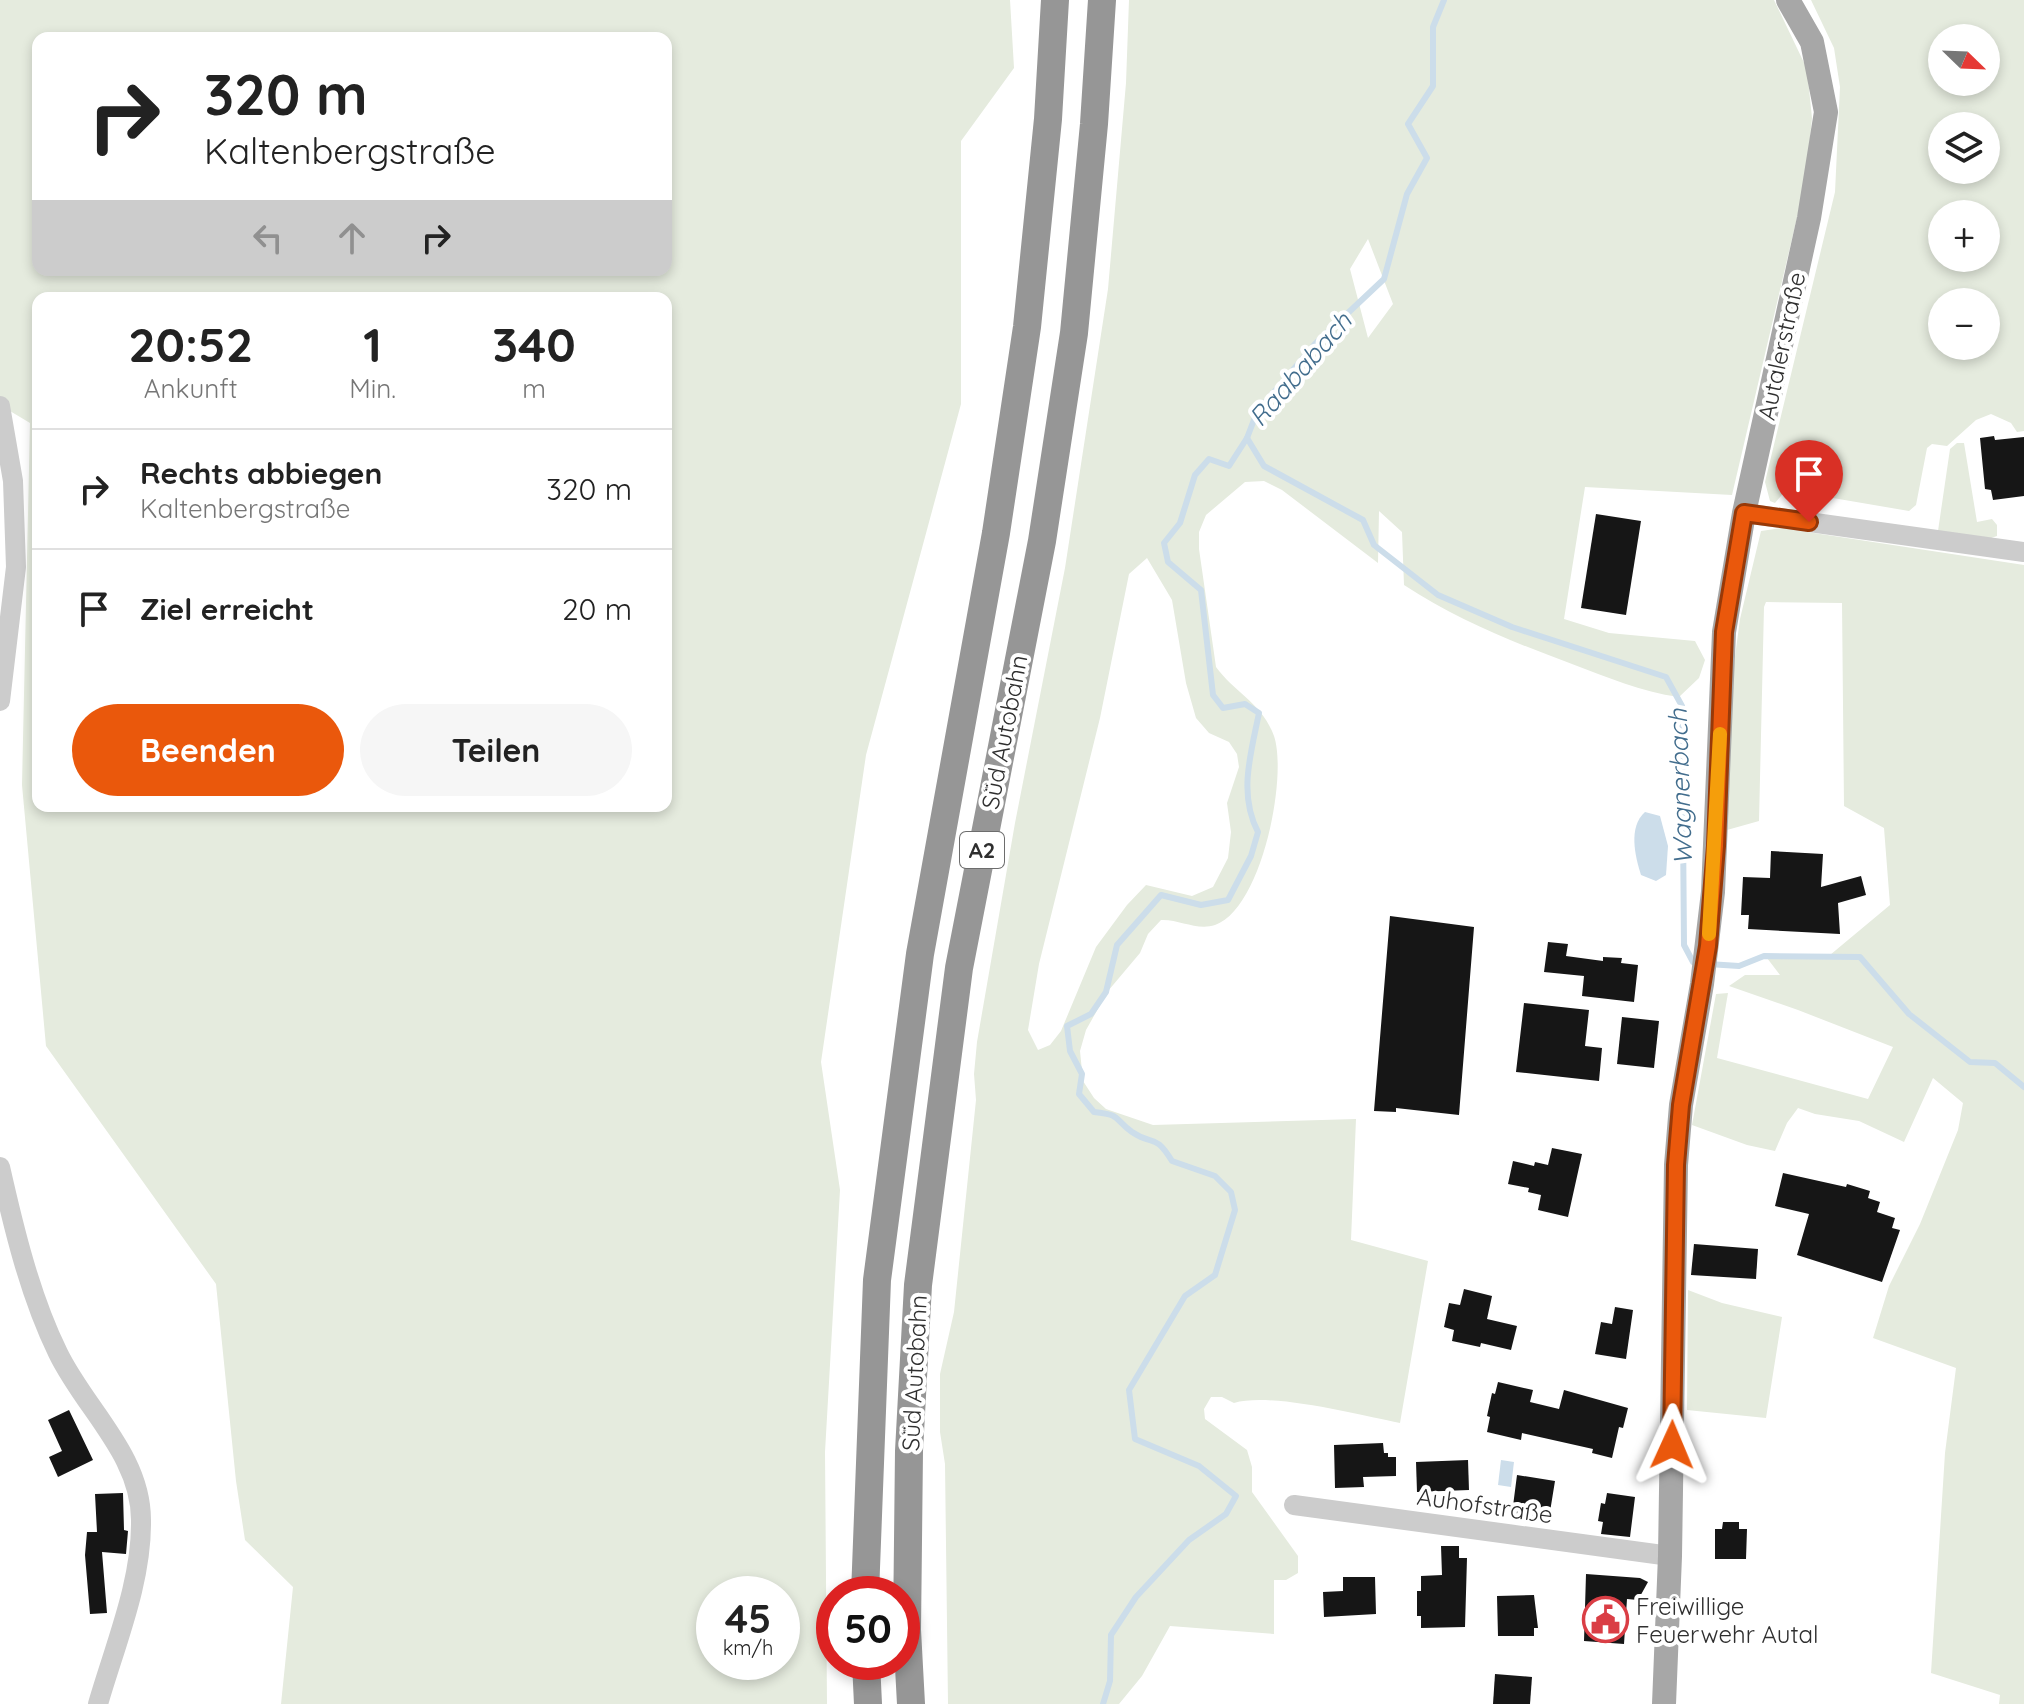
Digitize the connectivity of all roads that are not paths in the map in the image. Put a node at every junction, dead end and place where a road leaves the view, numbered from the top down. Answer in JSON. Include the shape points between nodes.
{"nodes":[{"id":1,"x":1055,"y":0,"type":"edge"},
{"id":2,"x":1102,"y":0,"type":"edge"},
{"id":3,"x":1788,"y":0,"type":"edge"},
{"id":4,"x":0,"y":406,"type":"edge"},
{"id":5,"x":1744,"y":513,"type":"junction"},
{"id":6,"x":2024,"y":552,"type":"edge"},
{"id":7,"x":0,"y":701,"type":"edge"},
{"id":8,"x":0,"y":1167,"type":"edge"},
{"id":9,"x":1294,"y":1505,"type":"dead end"},
{"id":10,"x":1670,"y":1556,"type":"junction"},
{"id":11,"x":866,"y":1576,"type":"edge"},
{"id":12,"x":867,"y":1680,"type":"edge"},
{"id":13,"x":98,"y":1704,"type":"edge"},
{"id":14,"x":868,"y":1704,"type":"edge"},
{"id":15,"x":911,"y":1704,"type":"edge"},
{"id":16,"x":1664,"y":1704,"type":"edge"}],
"edges":[{"from":1,"to":11,"type":"highway","name":"Süd Autobahn","number":"A2","via":[[1027,327],[996,533],[920,954],[877,1280]]},
{"from":2,"to":15,"type":"highway","name":"Süd Autobahn","number":"A2","via":[[1074,333],[1042,541],[959,968],[918,1285],[909,1451]]},
{"from":3,"to":5,"type":"main road","name":"Autalerstraße","via":[[1812,42],[1826,112],[1809,218]]},
{"from":4,"to":7,"type":"street","via":[[13,481],[16,567]]},
{"from":5,"to":6,"type":"street"},
{"from":5,"to":10,"type":"main road","name":"Autalerstraße","via":[[1724,632],[1708,946],[1676,1165]]},
{"from":8,"to":13,"type":"street","via":[[40,1313],[59,1355],[122,1453],[139,1497],[135,1577]]},
{"from":9,"to":10,"type":"street","name":"Auhofstraße"},
{"from":10,"to":16,"type":"main road","name":"Autalerstraße"},
{"from":12,"to":14,"type":"highway"}]}
